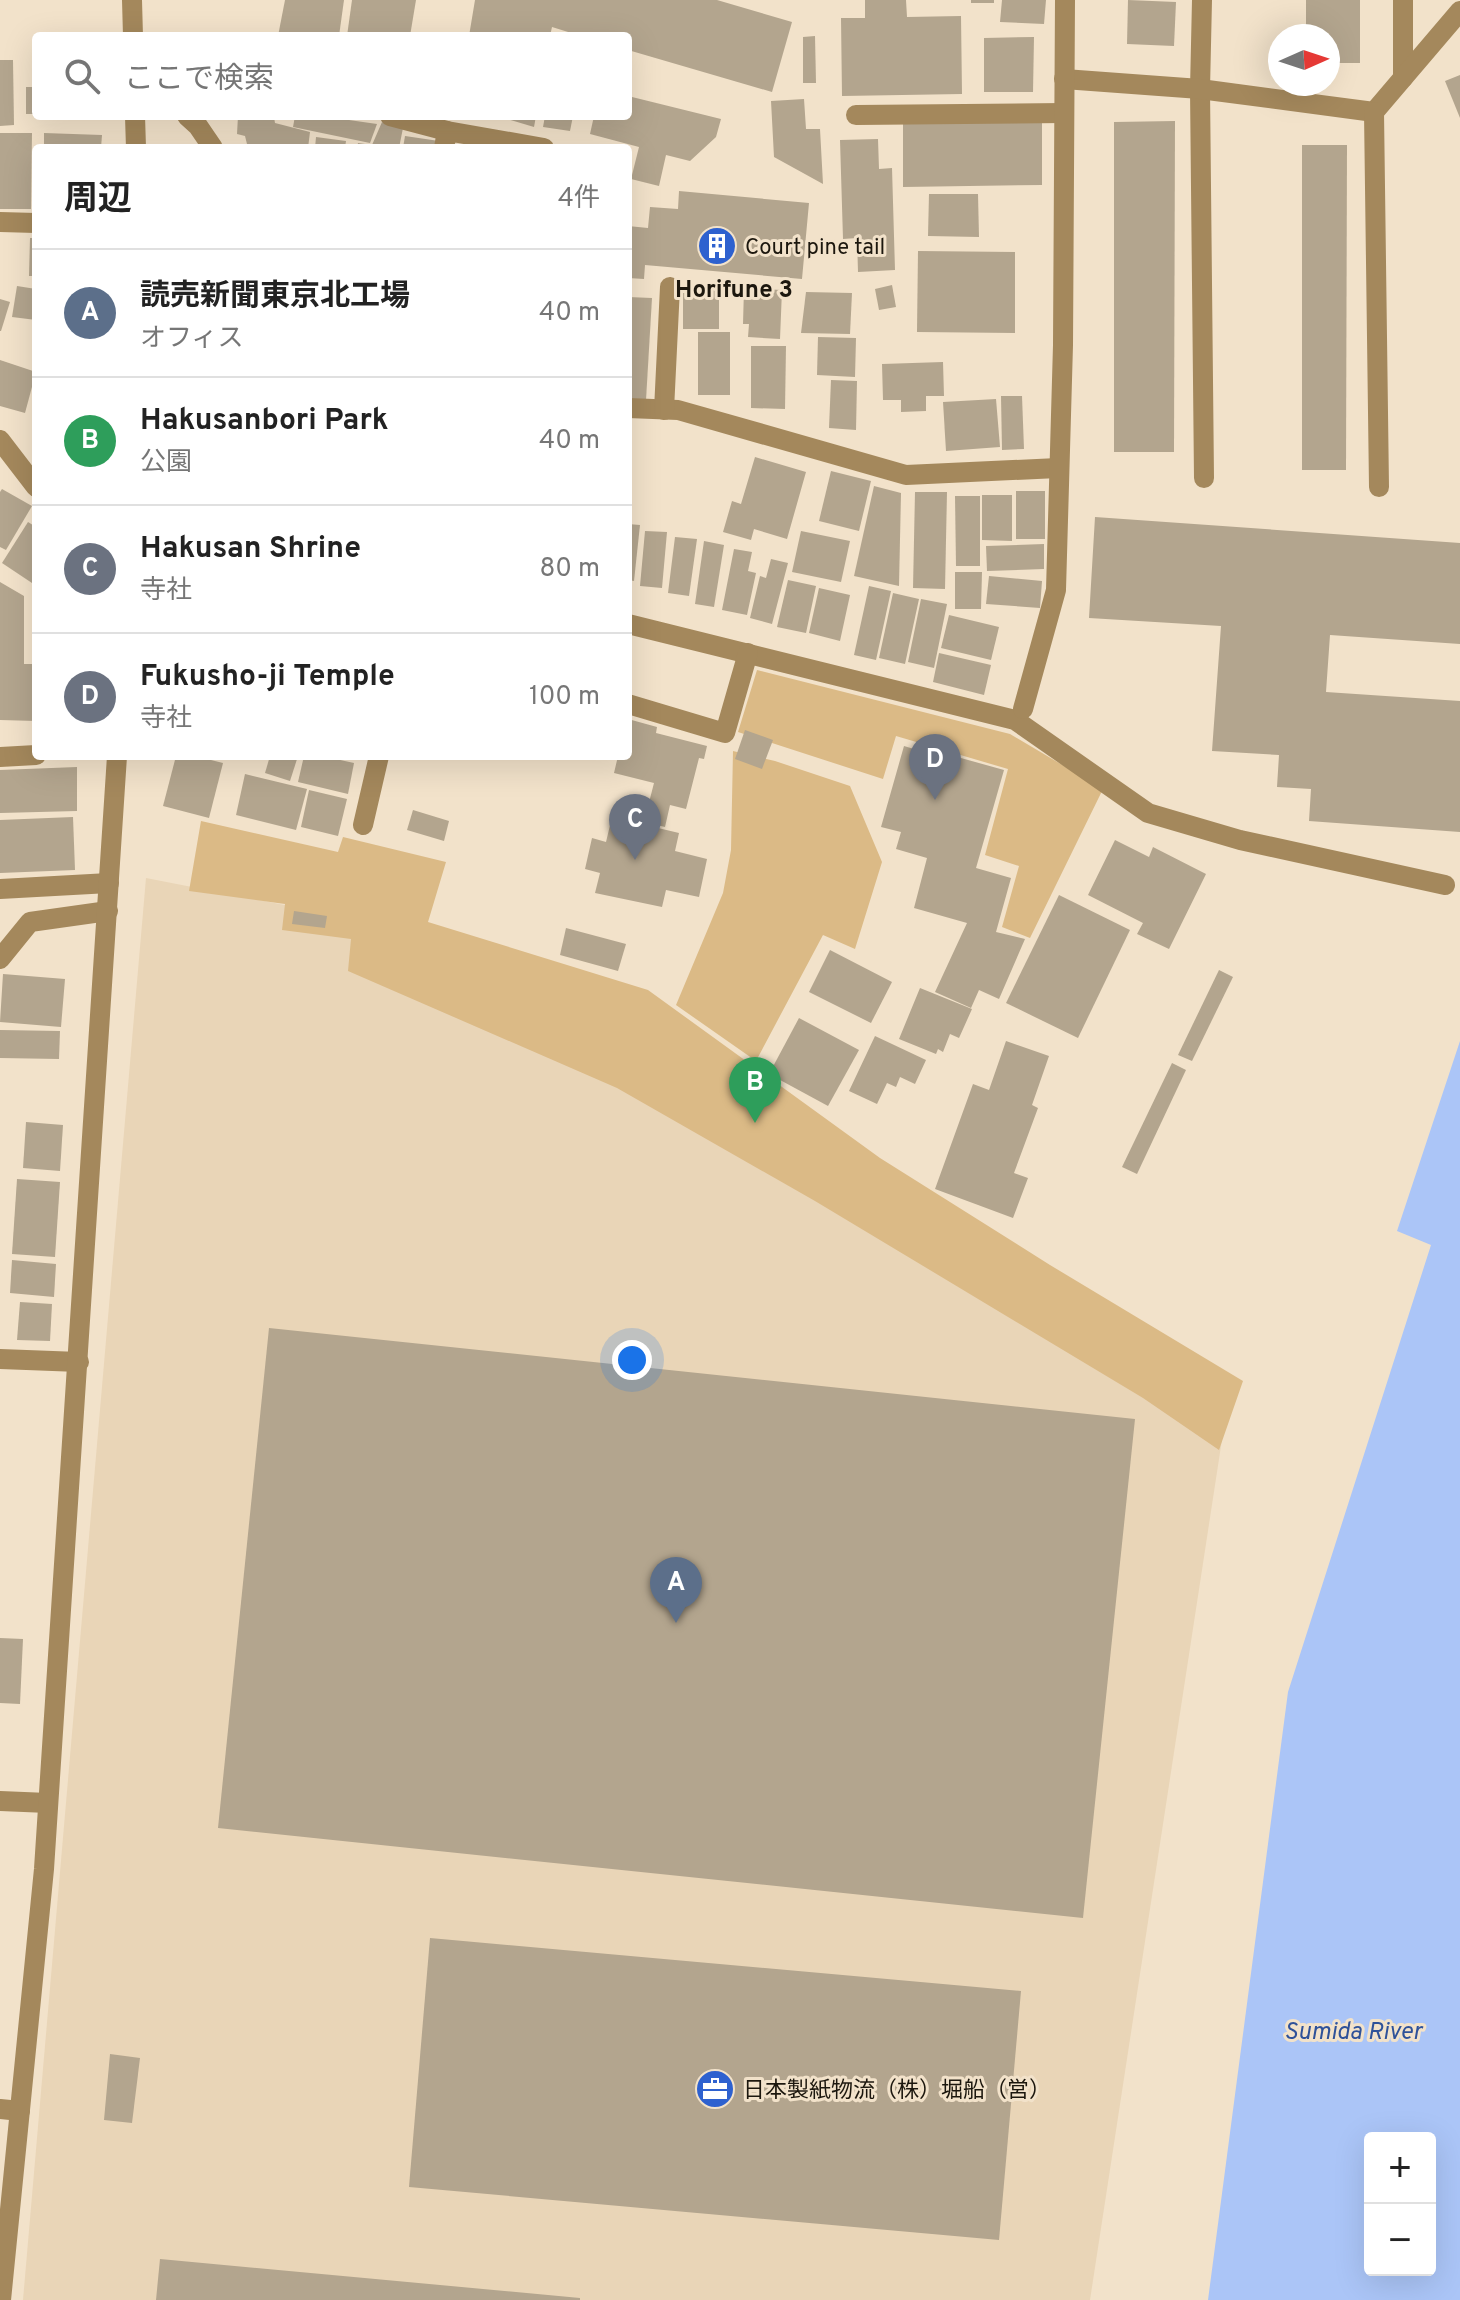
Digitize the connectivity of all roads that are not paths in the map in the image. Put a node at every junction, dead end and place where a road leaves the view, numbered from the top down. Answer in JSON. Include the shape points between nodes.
{"nodes":[{"id":1,"x":132,"y":0,"type":"edge"},
{"id":2,"x":1065,"y":0,"type":"edge"},
{"id":3,"x":1202,"y":0,"type":"edge"},
{"id":4,"x":1403,"y":0,"type":"edge"},
{"id":5,"x":1460,"y":11,"type":"edge"},
{"id":6,"x":133,"y":32,"type":"edge"},
{"id":7,"x":1403,"y":78,"type":"junction"},
{"id":8,"x":1064,"y":79,"type":"junction"},
{"id":9,"x":1200,"y":89,"type":"junction"},
{"id":10,"x":1374,"y":112,"type":"junction"},
{"id":11,"x":1064,"y":113,"type":"junction"},
{"id":12,"x":856,"y":115,"type":"dead end"},
{"id":13,"x":135,"y":120,"type":"edge"},
{"id":14,"x":198,"y":120,"type":"edge"},
{"id":15,"x":399,"y":120,"type":"edge"},
{"id":16,"x":446,"y":140,"type":"edge"},
{"id":17,"x":136,"y":144,"type":"edge"},
{"id":18,"x":211,"y":144,"type":"edge"},
{"id":19,"x":495,"y":144,"type":"edge"},
{"id":20,"x":0,"y":222,"type":"edge"},
{"id":21,"x":32,"y":223,"type":"edge"},
{"id":22,"x":670,"y":287,"type":"dead end"},
{"id":23,"x":632,"y":408,"type":"edge"},
{"id":24,"x":664,"y":410,"type":"junction"},
{"id":25,"x":0,"y":440,"type":"edge"},
{"id":26,"x":1058,"y":468,"type":"junction"},
{"id":27,"x":1204,"y":478,"type":"dead end"},
{"id":28,"x":32,"y":482,"type":"edge"},
{"id":29,"x":1379,"y":487,"type":"dead end"},
{"id":30,"x":632,"y":625,"type":"edge"},
{"id":31,"x":748,"y":653,"type":"junction"},
{"id":32,"x":632,"y":705,"type":"edge"},
{"id":33,"x":1019,"y":714,"type":"junction"},
{"id":34,"x":32,"y":755,"type":"edge"},
{"id":35,"x":0,"y":757,"type":"edge"},
{"id":36,"x":117,"y":760,"type":"edge"},
{"id":37,"x":378,"y":760,"type":"edge"},
{"id":38,"x":363,"y":825,"type":"dead end"},
{"id":39,"x":109,"y":883,"type":"junction"},
{"id":40,"x":1445,"y":885,"type":"dead end"},
{"id":41,"x":0,"y":889,"type":"edge"},
{"id":42,"x":108,"y":911,"type":"junction"},
{"id":43,"x":0,"y":959,"type":"edge"},
{"id":44,"x":0,"y":1359,"type":"edge"},
{"id":45,"x":79,"y":1362,"type":"junction"},
{"id":46,"x":0,"y":1801,"type":"edge"},
{"id":47,"x":48,"y":1803,"type":"junction"},
{"id":48,"x":10,"y":2110,"type":"edge"},
{"id":49,"x":1,"y":2300,"type":"edge"}],
"edges":[{"from":1,"to":6,"type":"street"},
{"from":2,"to":8,"type":"street"},
{"from":3,"to":9,"type":"street"},
{"from":4,"to":7,"type":"street"},
{"from":5,"to":7,"type":"street"},
{"from":7,"to":10,"type":"street"},
{"from":8,"to":9,"type":"street"},
{"from":8,"to":11,"type":"street"},
{"from":9,"to":10,"type":"street"},
{"from":9,"to":27,"type":"street"},
{"from":10,"to":29,"type":"street"},
{"from":11,"to":12,"type":"street"},
{"from":11,"to":26,"type":"street"},
{"from":13,"to":17,"type":"street"},
{"from":14,"to":18,"type":"street"},
{"from":15,"to":16,"type":"street"},
{"from":16,"to":19,"type":"street"},
{"from":20,"to":21,"type":"street"},
{"from":22,"to":24,"type":"street"},
{"from":23,"to":24,"type":"street"},
{"from":24,"to":26,"type":"street","via":[[906,475]]},
{"from":25,"to":28,"type":"street"},
{"from":26,"to":33,"type":"street","via":[[1056,590]]},
{"from":30,"to":31,"type":"street"},
{"from":31,"to":32,"type":"street","via":[[725,733]]},
{"from":31,"to":33,"type":"street"},
{"from":33,"to":40,"type":"street","via":[[1148,813],[1240,840]]},
{"from":34,"to":35,"type":"street"},
{"from":36,"to":39,"type":"street"},
{"from":37,"to":38,"type":"street"},
{"from":39,"to":41,"type":"street"},
{"from":39,"to":42,"type":"street"},
{"from":42,"to":43,"type":"street","via":[[30,922]]},
{"from":42,"to":45,"type":"street"},
{"from":44,"to":45,"type":"street"},
{"from":45,"to":47,"type":"street"},
{"from":46,"to":47,"type":"street"},
{"from":47,"to":48,"type":"street"},
{"from":48,"to":49,"type":"street"}]}
